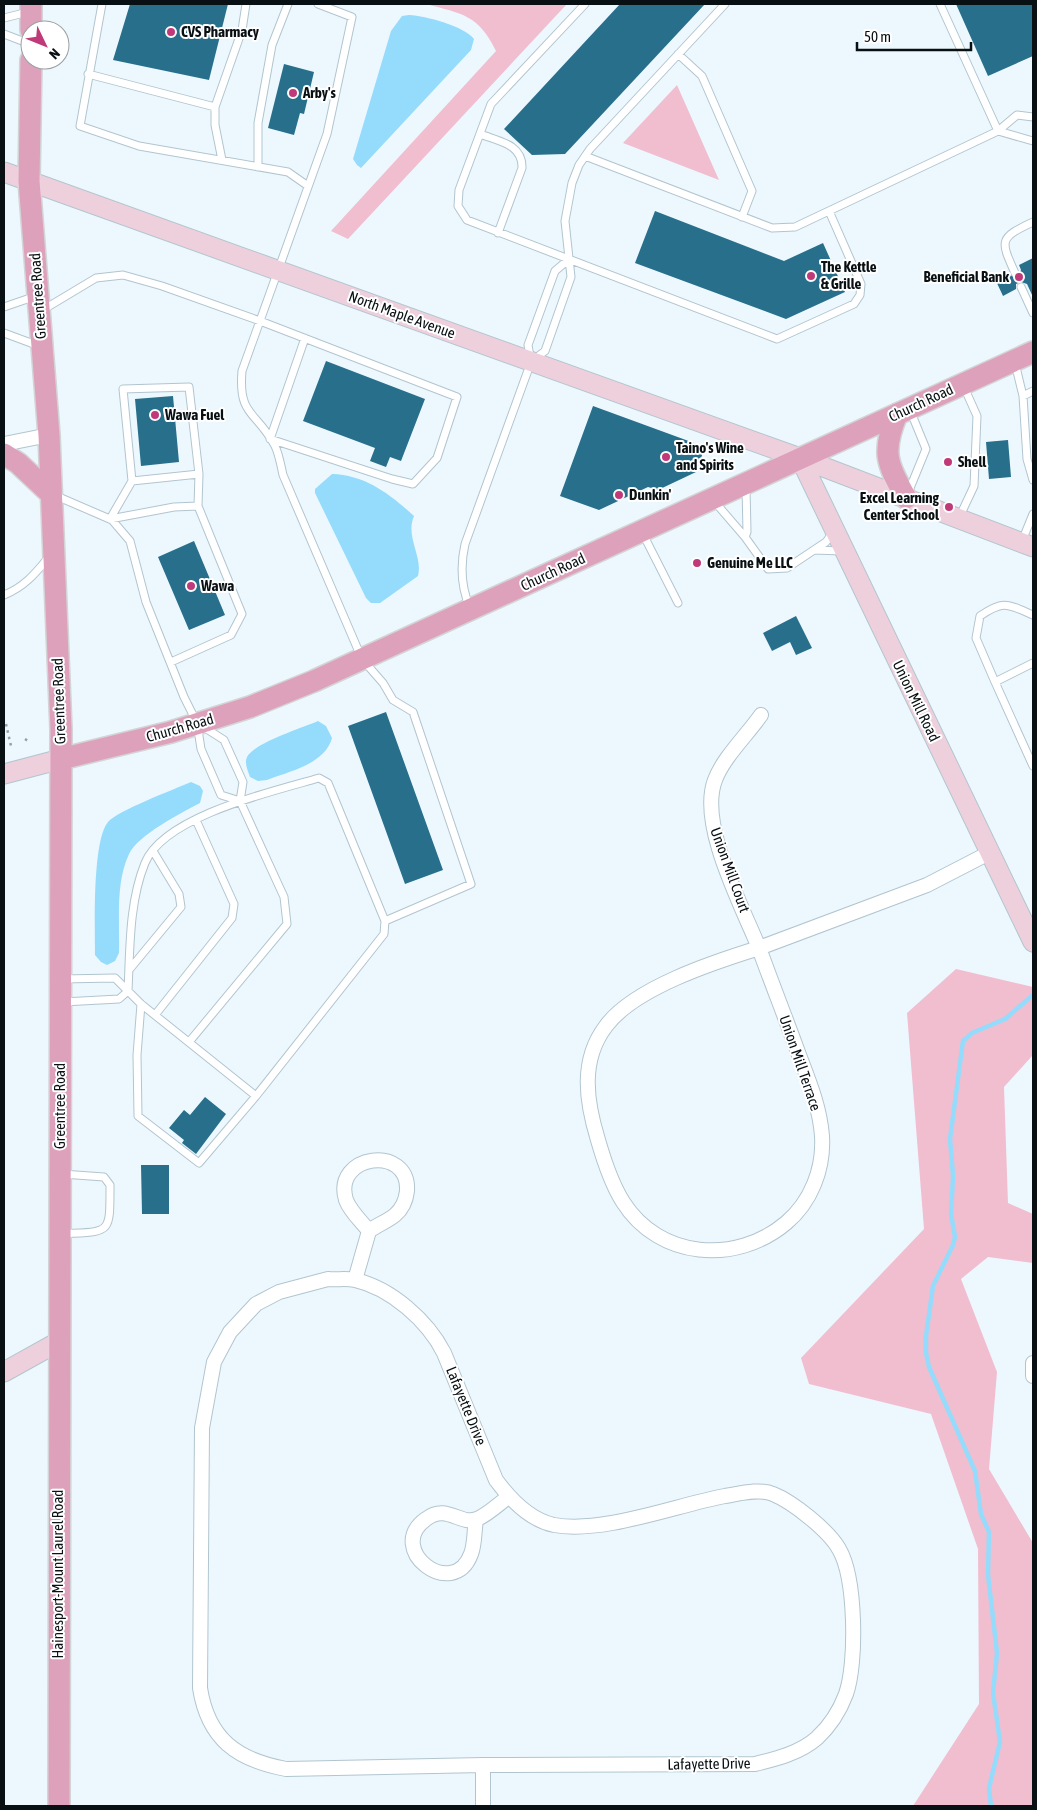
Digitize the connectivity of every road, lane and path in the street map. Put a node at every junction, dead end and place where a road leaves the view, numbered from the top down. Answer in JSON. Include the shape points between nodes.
{"nodes":[{"id":1,"x":102,"y":4,"type":"edge"},
{"id":2,"x":246,"y":4,"type":"edge"},
{"id":3,"x":288,"y":4,"type":"edge"},
{"id":4,"x":318,"y":4,"type":"edge"},
{"id":5,"x":585,"y":4,"type":"edge"},
{"id":6,"x":725,"y":4,"type":"edge"},
{"id":7,"x":940,"y":4,"type":"edge"},
{"id":8,"x":31,"y":15,"type":"edge"},
{"id":9,"x":4,"y":18,"type":"edge"},
{"id":10,"x":4,"y":34,"type":"edge"},
{"id":11,"x":20,"y":40,"type":"edge"},
{"id":12,"x":678,"y":54,"type":"junction"},
{"id":13,"x":31,"y":70,"type":"edge"},
{"id":14,"x":88,"y":74,"type":"junction"},
{"id":15,"x":215,"y":107,"type":"junction"},
{"id":16,"x":1033,"y":117,"type":"edge"},
{"id":17,"x":998,"y":131,"type":"junction"},
{"id":18,"x":480,"y":134,"type":"junction"},
{"id":19,"x":1033,"y":140,"type":"edge"},
{"id":20,"x":585,"y":156,"type":"junction"},
{"id":21,"x":222,"y":160,"type":"junction"},
{"id":22,"x":258,"y":167,"type":"junction"},
{"id":23,"x":4,"y":172,"type":"edge"},
{"id":24,"x":29,"y":181,"type":"junction"},
{"id":25,"x":308,"y":186,"type":"junction"},
{"id":26,"x":829,"y":211,"type":"junction"},
{"id":27,"x":742,"y":217,"type":"junction"},
{"id":28,"x":1033,"y":222,"type":"edge"},
{"id":29,"x":498,"y":233,"type":"junction"},
{"id":30,"x":568,"y":260,"type":"junction"},
{"id":31,"x":278,"y":271,"type":"junction"},
{"id":32,"x":1015,"y":273,"type":"dead end"},
{"id":33,"x":1021,"y":287,"type":"dead end"},
{"id":34,"x":39,"y":304,"type":"junction"},
{"id":35,"x":4,"y":307,"type":"edge"},
{"id":36,"x":1033,"y":313,"type":"edge"},
{"id":37,"x":260,"y":321,"type":"junction"},
{"id":38,"x":4,"y":333,"type":"edge"},
{"id":39,"x":305,"y":338,"type":"junction"},
{"id":40,"x":42,"y":348,"type":"junction"},
{"id":41,"x":1024,"y":356,"type":"edge"},
{"id":42,"x":531,"y":362,"type":"junction"},
{"id":43,"x":962,"y":384,"type":"junction"},
{"id":44,"x":1033,"y":391,"type":"edge"},
{"id":45,"x":1023,"y":396,"type":"junction"},
{"id":46,"x":903,"y":411,"type":"junction"},
{"id":47,"x":49,"y":435,"type":"junction"},
{"id":48,"x":270,"y":439,"type":"junction"},
{"id":49,"x":4,"y":444,"type":"edge"},
{"id":50,"x":4,"y":454,"type":"edge"},
{"id":51,"x":800,"y":458,"type":"junction"},
{"id":52,"x":199,"y":474,"type":"junction"},
{"id":53,"x":1033,"y":480,"type":"edge"},
{"id":54,"x":132,"y":481,"type":"junction"},
{"id":55,"x":746,"y":483,"type":"junction"},
{"id":56,"x":52,"y":494,"type":"junction"},
{"id":57,"x":906,"y":498,"type":"junction"},
{"id":58,"x":712,"y":499,"type":"junction"},
{"id":59,"x":198,"y":506,"type":"junction"},
{"id":60,"x":1033,"y":514,"type":"edge"},
{"id":61,"x":959,"y":518,"type":"junction"},
{"id":62,"x":110,"y":519,"type":"junction"},
{"id":63,"x":835,"y":530,"type":"junction"},
{"id":64,"x":641,"y":531,"type":"junction"},
{"id":65,"x":745,"y":537,"type":"junction"},
{"id":66,"x":1027,"y":544,"type":"edge"},
{"id":67,"x":814,"y":550,"type":"junction"},
{"id":68,"x":845,"y":551,"type":"junction"},
{"id":69,"x":54,"y":552,"type":"junction"},
{"id":70,"x":4,"y":595,"type":"edge"},
{"id":71,"x":678,"y":603,"type":"dead end"},
{"id":72,"x":471,"y":609,"type":"junction"},
{"id":73,"x":1033,"y":614,"type":"edge"},
{"id":74,"x":362,"y":659,"type":"junction"},
{"id":75,"x":171,"y":662,"type":"junction"},
{"id":76,"x":1033,"y":663,"type":"edge"},
{"id":77,"x":995,"y":682,"type":"junction"},
{"id":78,"x":761,"y":715,"type":"dead end"},
{"id":79,"x":197,"y":723,"type":"junction"},
{"id":80,"x":6,"y":724,"type":"dead end"},
{"id":81,"x":11,"y":746,"type":"dead end"},
{"id":82,"x":61,"y":760,"type":"junction"},
{"id":83,"x":1033,"y":766,"type":"edge"},
{"id":84,"x":4,"y":774,"type":"edge"},
{"id":85,"x":240,"y":802,"type":"junction"},
{"id":86,"x":196,"y":820,"type":"junction"},
{"id":87,"x":153,"y":851,"type":"junction"},
{"id":88,"x":990,"y":853,"type":"junction"},
{"id":89,"x":385,"y":920,"type":"junction"},
{"id":90,"x":1033,"y":942,"type":"edge"},
{"id":91,"x":759,"y":948,"type":"junction"},
{"id":92,"x":129,"y":971,"type":"junction"},
{"id":93,"x":60,"y":979,"type":"junction"},
{"id":94,"x":128,"y":991,"type":"junction"},
{"id":95,"x":60,"y":1002,"type":"junction"},
{"id":96,"x":141,"y":1004,"type":"junction"},
{"id":97,"x":155,"y":1015,"type":"junction"},
{"id":98,"x":189,"y":1042,"type":"junction"},
{"id":99,"x":256,"y":1096,"type":"junction"},
{"id":100,"x":59,"y":1174,"type":"junction"},
{"id":101,"x":369,"y":1231,"type":"junction"},
{"id":102,"x":59,"y":1234,"type":"junction"},
{"id":103,"x":355,"y":1280,"type":"junction"},
{"id":104,"x":58,"y":1342,"type":"junction"},
{"id":105,"x":1033,"y":1363,"type":"edge"},
{"id":106,"x":4,"y":1372,"type":"edge"},
{"id":107,"x":1033,"y":1376,"type":"edge"},
{"id":108,"x":508,"y":1497,"type":"junction"},
{"id":109,"x":476,"y":1520,"type":"junction"},
{"id":110,"x":484,"y":1765,"type":"junction"},
{"id":111,"x":59,"y":1806,"type":"edge"},
{"id":112,"x":483,"y":1806,"type":"edge"}],
"edges":[{"from":1,"to":14,"type":"lane"},
{"from":2,"to":15,"type":"lane","via":[[242,30]]},
{"from":3,"to":22,"type":"lane","via":[[272,44],[258,123]]},
{"from":4,"to":25,"type":"lane","via":[[352,17],[327,134]]},
{"from":5,"to":18,"type":"lane","via":[[491,104]]},
{"from":6,"to":12,"type":"lane"},
{"from":7,"to":17,"type":"lane"},
{"from":8,"to":9,"type":"lane"},
{"from":10,"to":11,"type":"lane"},
{"from":12,"to":20,"type":"lane"},
{"from":12,"to":27,"type":"lane","via":[[702,76],[752,191]]},
{"from":13,"to":24,"type":"main road","name":"Greentree Road"},
{"from":14,"to":15,"type":"lane"},
{"from":14,"to":21,"type":"lane","via":[[80,126],[139,146]]},
{"from":15,"to":21,"type":"lane"},
{"from":16,"to":17,"type":"lane","via":[[1017,115]]},
{"from":17,"to":19,"type":"lane"},
{"from":17,"to":26,"type":"lane"},
{"from":18,"to":29,"type":"lane","via":[[459,190],[458,206],[467,220]]},
{"from":18,"to":29,"type":"lane","via":[[512,146],[521,156],[522,168]]},
{"from":20,"to":27,"type":"lane"},
{"from":20,"to":30,"type":"lane","via":[[572,183],[565,221]]},
{"from":21,"to":22,"type":"lane"},
{"from":22,"to":25,"type":"lane","via":[[288,172]]},
{"from":23,"to":24,"type":"main road","name":"North Maple Avenue"},
{"from":24,"to":31,"type":"main road","name":"North Maple Avenue"},
{"from":24,"to":34,"type":"main road","name":"Greentree Road"},
{"from":25,"to":31,"type":"lane"},
{"from":26,"to":27,"type":"lane","via":[[782,230]]},
{"from":26,"to":30,"type":"lane","via":[[861,284],[860,295],[854,304],[777,339]]},
{"from":28,"to":32,"type":"lane","via":[[1013,232],[1005,242],[1004,248]]},
{"from":29,"to":30,"type":"lane"},
{"from":30,"to":42,"type":"lane","via":[[555,271],[528,345]]},
{"from":30,"to":42,"type":"lane","via":[[571,277],[545,351]]},
{"from":31,"to":37,"type":"lane"},
{"from":31,"to":42,"type":"main road","name":"North Maple Avenue"},
{"from":33,"to":36,"type":"lane"},
{"from":34,"to":35,"type":"lane"},
{"from":34,"to":37,"type":"lane","via":[[96,278],[123,275]]},
{"from":34,"to":40,"type":"main road","name":"Greentree Road"},
{"from":37,"to":39,"type":"lane"},
{"from":37,"to":48,"type":"lane","via":[[242,370],[241,395],[248,412]]},
{"from":38,"to":40,"type":"lane"},
{"from":39,"to":48,"type":"lane"},
{"from":39,"to":48,"type":"lane","via":[[457,397],[437,458],[412,484]]},
{"from":40,"to":47,"type":"main road","name":"Greentree Road"},
{"from":41,"to":43,"type":"main road","name":"Church Road"},
{"from":41,"to":45,"type":"lane"},
{"from":42,"to":51,"type":"main road","name":"North Maple Avenue"},
{"from":42,"to":72,"type":"lane","via":[[465,544],[462,581]]},
{"from":43,"to":46,"type":"main road","name":"Church Road"},
{"from":43,"to":61,"type":"lane","via":[[977,416],[974,486]]},
{"from":44,"to":45,"type":"lane"},
{"from":45,"to":53,"type":"lane","via":[[1027,459]]},
{"from":46,"to":51,"type":"main road","name":"Church Road"},
{"from":46,"to":57,"type":"main road","via":[[886,447],[889,463]]},
{"from":46,"to":57,"type":"lane","via":[[926,449]]},
{"from":47,"to":49,"type":"street"},
{"from":47,"to":56,"type":"main road","name":"Greentree Road"},
{"from":48,"to":74,"type":"lane"},
{"from":50,"to":56,"type":"main road"},
{"from":51,"to":55,"type":"main road","name":"Church Road"},
{"from":51,"to":57,"type":"main road","name":"North Maple Avenue"},
{"from":51,"to":63,"type":"main road","name":"Union Mill Road"},
{"from":52,"to":54,"type":"lane"},
{"from":52,"to":54,"type":"lane","via":[[189,387],[123,389]]},
{"from":52,"to":59,"type":"lane"},
{"from":54,"to":62,"type":"lane"},
{"from":55,"to":58,"type":"main road","name":"Church Road"},
{"from":55,"to":65,"type":"lane"},
{"from":56,"to":62,"type":"lane"},
{"from":56,"to":69,"type":"main road","name":"Greentree Road"},
{"from":57,"to":61,"type":"main road","name":"North Maple Avenue"},
{"from":58,"to":64,"type":"main road","name":"Church Road"},
{"from":58,"to":65,"type":"lane"},
{"from":59,"to":62,"type":"lane","via":[[174,507]]},
{"from":59,"to":75,"type":"lane","via":[[242,614],[231,635]]},
{"from":60,"to":66,"type":"lane"},
{"from":61,"to":66,"type":"main road","name":"North Maple Avenue"},
{"from":62,"to":75,"type":"lane","via":[[130,541],[146,602]]},
{"from":63,"to":67,"type":"lane"},
{"from":63,"to":68,"type":"main road","name":"Union Mill Road"},
{"from":64,"to":71,"type":"lane"},
{"from":64,"to":72,"type":"main road","name":"Church Road"},
{"from":65,"to":67,"type":"lane","via":[[768,569],[787,568]]},
{"from":67,"to":68,"type":"lane"},
{"from":68,"to":88,"type":"main road","name":"Union Mill Road"},
{"from":69,"to":70,"type":"lane","via":[[28,581]]},
{"from":69,"to":82,"type":"main road","name":"Greentree Road"},
{"from":72,"to":74,"type":"main road","name":"Church Road"},
{"from":73,"to":77,"type":"lane","via":[[1012,606],[997,605],[980,616],[976,638]]},
{"from":74,"to":79,"type":"main road","name":"Church Road","via":[[250,707]]},
{"from":74,"to":89,"type":"lane","via":[[393,700],[413,712],[471,884]]},
{"from":75,"to":79,"type":"lane"},
{"from":76,"to":77,"type":"lane"},
{"from":77,"to":83,"type":"lane"},
{"from":78,"to":91,"type":"street","name":"Union Mill Court","via":[[723,765],[711,798],[720,853]]},
{"from":79,"to":82,"type":"main road","name":"Church Road"},
{"from":79,"to":85,"type":"lane","via":[[201,749],[221,795]]},
{"from":79,"to":85,"type":"lane","via":[[224,740],[243,782]]},
{"from":80,"to":81,"type":"path"},
{"from":82,"to":84,"type":"main road"},
{"from":82,"to":93,"type":"main road","name":"Greentree Road"},
{"from":85,"to":86,"type":"lane"},
{"from":85,"to":89,"type":"lane","via":[[319,778],[328,783]]},
{"from":85,"to":98,"type":"lane","via":[[284,898],[287,924]]},
{"from":86,"to":87,"type":"lane","via":[[163,838]]},
{"from":86,"to":97,"type":"lane","via":[[234,904],[232,918]]},
{"from":87,"to":92,"type":"lane","via":[[145,861],[135,898]]},
{"from":87,"to":92,"type":"lane","via":[[178,894],[181,907]]},
{"from":88,"to":90,"type":"main road","name":"Union Mill Road"},
{"from":88,"to":91,"type":"street","name":"Union Mill Terrace","via":[[927,885]]},
{"from":89,"to":99,"type":"lane","via":[[384,934]]},
{"from":91,"to":91,"type":"street","name":"Union Mill Terrace","via":[[815,1100],[822,1137],[819,1173],[802,1205],[776,1232],[742,1248],[706,1252],[687,1249],[668,1242],[644,1225],[624,1204],[614,1186],[590,1111],[587,1074],[591,1057],[606,1026],[632,1002],[662,984]]},
{"from":92,"to":94,"type":"lane"},
{"from":93,"to":94,"type":"lane","via":[[115,978]]},
{"from":93,"to":95,"type":"main road","name":"Greentree Road"},
{"from":94,"to":95,"type":"lane","via":[[119,1000]]},
{"from":94,"to":96,"type":"lane"},
{"from":95,"to":100,"type":"main road","name":"Greentree Road"},
{"from":96,"to":97,"type":"lane"},
{"from":96,"to":99,"type":"lane","via":[[137,1055],[138,1116],[199,1163]]},
{"from":97,"to":98,"type":"lane"},
{"from":98,"to":99,"type":"lane"},
{"from":100,"to":102,"type":"main road","name":"Greentree Road"},
{"from":100,"to":102,"type":"lane","via":[[104,1177],[110,1184],[110,1220],[105,1229]]},
{"from":101,"to":101,"type":"street","via":[[395,1215],[406,1198],[404,1176],[393,1165],[378,1159],[368,1160],[352,1171],[344,1189],[350,1208]]},
{"from":101,"to":103,"type":"street"},
{"from":102,"to":104,"type":"main road","name":"Greentree Road"},
{"from":103,"to":108,"type":"street","name":"Lafayette Drive","via":[[395,1298],[434,1336],[496,1480]]},
{"from":103,"to":110,"type":"street","name":"Lafayette Drive","via":[[316,1281],[264,1298],[230,1332],[214,1362],[202,1428],[202,1698],[210,1725],[218,1735],[240,1754],[274,1768]]},
{"from":104,"to":106,"type":"main road"},
{"from":104,"to":111,"type":"main road","name":"Hainesport-Mount Laurel Road"},
{"from":105,"to":107,"type":"street"},
{"from":108,"to":109,"type":"street"},
{"from":108,"to":110,"type":"street","name":"Lafayette Drive","via":[[539,1519],[553,1525],[573,1526],[602,1524],[714,1498],[773,1493],[816,1524],[836,1544],[843,1557],[852,1612],[851,1674],[846,1695],[834,1719],[816,1738],[796,1751],[755,1764]]},
{"from":109,"to":109,"type":"street","via":[[471,1555],[458,1570],[438,1573],[421,1563],[416,1554],[414,1535],[425,1519],[444,1512]]},
{"from":110,"to":112,"type":"street"}]}
